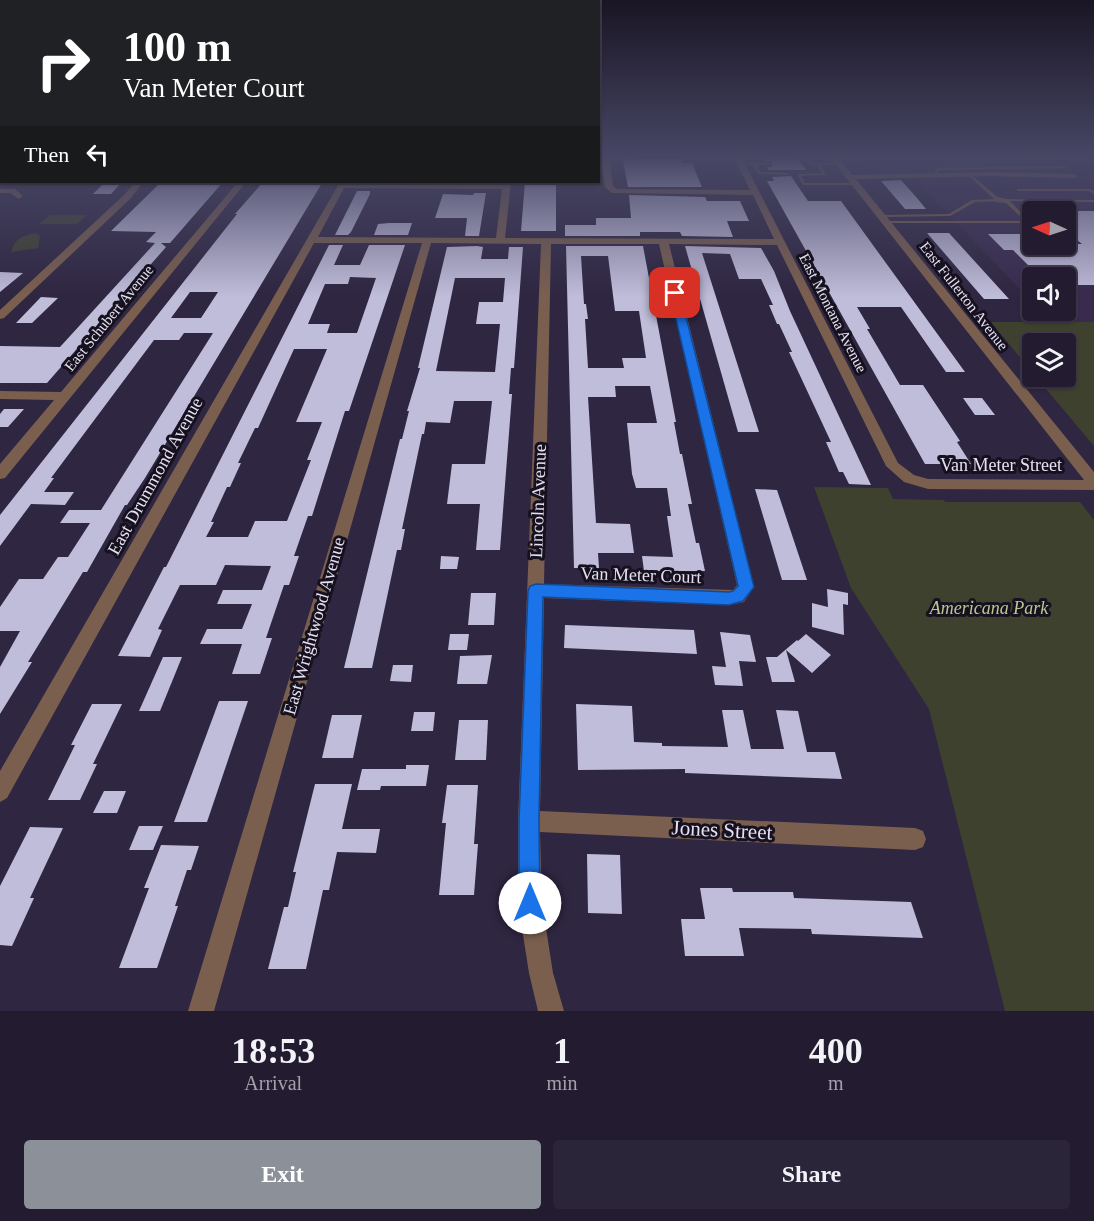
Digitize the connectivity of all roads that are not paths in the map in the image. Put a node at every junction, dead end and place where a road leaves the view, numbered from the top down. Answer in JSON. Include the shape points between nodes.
{"nodes":[{"id":1,"x":120,"y":203,"type":"edge"},
{"id":2,"x":224,"y":203,"type":"edge"},
{"id":3,"x":332,"y":203,"type":"edge"},
{"id":4,"x":504,"y":203,"type":"edge"},
{"id":5,"x":761,"y":203,"type":"edge"},
{"id":6,"x":873,"y":203,"type":"edge"},
{"id":7,"x":970,"y":203,"type":"edge"},
{"id":8,"x":1006,"y":203,"type":"edge"},
{"id":9,"x":886,"y":219,"type":"junction"},
{"id":10,"x":311,"y":240,"type":"junction"},
{"id":11,"x":427,"y":241,"type":"junction"},
{"id":12,"x":500,"y":241,"type":"junction"},
{"id":13,"x":546,"y":241,"type":"junction"},
{"id":14,"x":663,"y":242,"type":"junction"},
{"id":15,"x":781,"y":242,"type":"junction"},
{"id":16,"x":0,"y":316,"type":"edge"},
{"id":17,"x":0,"y":395,"type":"edge"},
{"id":18,"x":65,"y":396,"type":"junction"},
{"id":19,"x":0,"y":474,"type":"edge"},
{"id":20,"x":908,"y":479,"type":"joint"},
{"id":21,"x":1094,"y":484,"type":"edge"},
{"id":22,"x":536,"y":591,"type":"junction"},
{"id":23,"x":0,"y":790,"type":"edge"},
{"id":24,"x":529,"y":821,"type":"junction"},
{"id":25,"x":915,"y":839,"type":"dead end"},
{"id":26,"x":201,"y":1011,"type":"edge"},
{"id":27,"x":550,"y":1011,"type":"edge"}],
"edges":[{"from":1,"to":16,"type":"street"},
{"from":2,"to":18,"type":"street","name":"East Schubert Avenue"},
{"from":3,"to":10,"type":"street","name":"East Drummond Avenue"},
{"from":4,"to":12,"type":"street"},
{"from":5,"to":15,"type":"street","name":"East Montana Avenue"},
{"from":6,"to":9,"type":"street","name":"East Fullerton Avenue"},
{"from":7,"to":9,"type":"lane","via":[[950,215]]},
{"from":8,"to":9,"type":"lane","via":[[1023,217],[1023,222]]},
{"from":9,"to":21,"type":"street","name":"East Fullerton Avenue"},
{"from":10,"to":11,"type":"street"},
{"from":10,"to":23,"type":"street","name":"East Drummond Avenue"},
{"from":11,"to":12,"type":"street"},
{"from":11,"to":26,"type":"street","name":"East Wrightwood Avenue"},
{"from":12,"to":13,"type":"street"},
{"from":13,"to":14,"type":"street"},
{"from":13,"to":22,"type":"street","name":"Lincoln Avenue"},
{"from":14,"to":15,"type":"street"},
{"from":14,"to":22,"type":"street","name":"Van Meter Court","via":[[746,587],[743,593],[729,598]]},
{"from":15,"to":20,"type":"street","name":"East Montana Avenue","via":[[893,466]]},
{"from":17,"to":18,"type":"street"},
{"from":18,"to":19,"type":"street","name":"East Schubert Avenue"},
{"from":20,"to":21,"type":"street","name":"Van Meter Street","via":[[928,484]]},
{"from":22,"to":24,"type":"street","name":"Lincoln Avenue"},
{"from":24,"to":25,"type":"street","name":"Jones Street"},
{"from":24,"to":27,"type":"street","name":"Lincoln Avenue","via":[[530,903]]}]}
